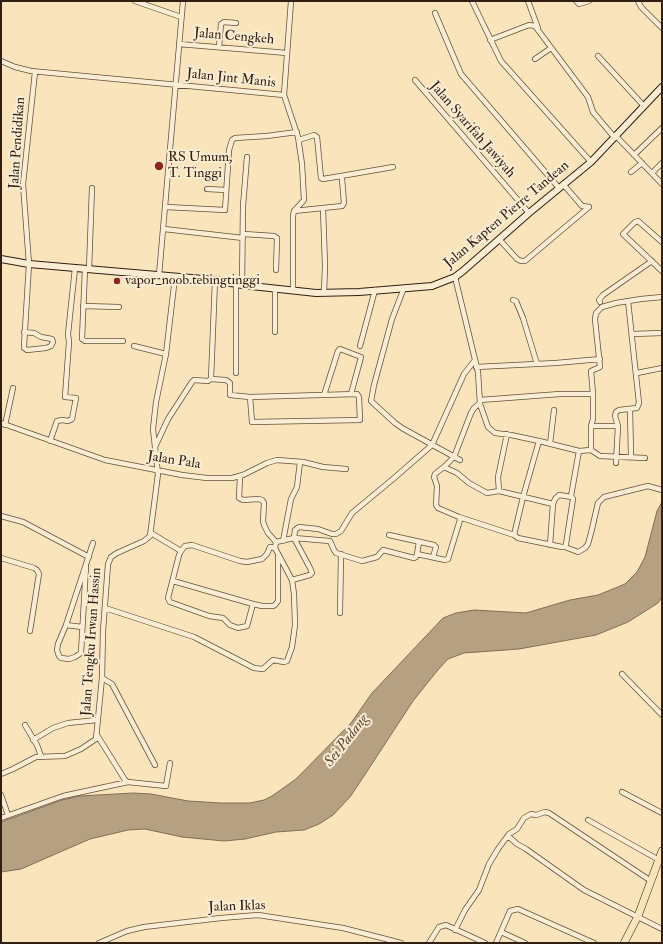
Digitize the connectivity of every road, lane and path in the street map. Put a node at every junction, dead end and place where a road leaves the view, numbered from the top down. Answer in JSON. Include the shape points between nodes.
{"nodes":[{"id":1,"x":135,"y":1,"type":"edge"},
{"id":2,"x":183,"y":1,"type":"edge"},
{"id":3,"x":291,"y":1,"type":"edge"},
{"id":4,"x":472,"y":1,"type":"edge"},
{"id":5,"x":528,"y":1,"type":"edge"},
{"id":6,"x":576,"y":1,"type":"edge"},
{"id":7,"x":589,"y":1,"type":"edge"},
{"id":8,"x":638,"y":1,"type":"edge"},
{"id":9,"x":435,"y":13,"type":"dead end"},
{"id":10,"x":181,"y":17,"type":"junction"},
{"id":11,"x":236,"y":24,"type":"dead end"},
{"id":12,"x":662,"y":28,"type":"edge"},
{"id":13,"x":538,"y":29,"type":"junction"},
{"id":14,"x":490,"y":40,"type":"junction"},
{"id":15,"x":179,"y":44,"type":"junction"},
{"id":16,"x":219,"y":47,"type":"junction"},
{"id":17,"x":550,"y":48,"type":"junction"},
{"id":18,"x":287,"y":53,"type":"junction"},
{"id":19,"x":598,"y":56,"type":"dead end"},
{"id":20,"x":535,"y":59,"type":"dead end"},
{"id":21,"x":1,"y":61,"type":"edge"},
{"id":22,"x":35,"y":72,"type":"junction"},
{"id":23,"x":415,"y":80,"type":"dead end"},
{"id":24,"x":175,"y":84,"type":"junction"},
{"id":25,"x":662,"y":87,"type":"edge"},
{"id":26,"x":284,"y":95,"type":"junction"},
{"id":27,"x":643,"y":106,"type":"junction"},
{"id":28,"x":662,"y":128,"type":"edge"},
{"id":29,"x":297,"y":132,"type":"junction"},
{"id":30,"x":615,"y":136,"type":"junction"},
{"id":31,"x":299,"y":140,"type":"junction"},
{"id":32,"x":634,"y":155,"type":"junction"},
{"id":33,"x":247,"y":157,"type":"dead end"},
{"id":34,"x":590,"y":162,"type":"junction"},
{"id":35,"x":642,"y":163,"type":"junction"},
{"id":36,"x":662,"y":163,"type":"edge"},
{"id":37,"x":393,"y":167,"type":"dead end"},
{"id":38,"x":631,"y":172,"type":"dead end"},
{"id":39,"x":652,"y":173,"type":"junction"},
{"id":40,"x":341,"y":176,"type":"junction"},
{"id":41,"x":662,"y":184,"type":"edge"},
{"id":42,"x":561,"y":186,"type":"junction"},
{"id":43,"x":92,"y":188,"type":"dead end"},
{"id":44,"x":207,"y":189,"type":"dead end"},
{"id":45,"x":226,"y":190,"type":"junction"},
{"id":46,"x":166,"y":208,"type":"junction"},
{"id":47,"x":324,"y":208,"type":"junction"},
{"id":48,"x":294,"y":211,"type":"junction"},
{"id":49,"x":529,"y":213,"type":"junction"},
{"id":50,"x":164,"y":229,"type":"junction"},
{"id":51,"x":243,"y":236,"type":"junction"},
{"id":52,"x":499,"y":239,"type":"junction"},
{"id":53,"x":662,"y":242,"type":"edge"},
{"id":54,"x":1,"y":259,"type":"edge"},
{"id":55,"x":652,"y":261,"type":"junction"},
{"id":56,"x":29,"y":264,"type":"junction"},
{"id":57,"x":75,"y":268,"type":"junction"},
{"id":58,"x":87,"y":269,"type":"junction"},
{"id":59,"x":276,"y":270,"type":"dead end"},
{"id":60,"x":662,"y":271,"type":"edge"},
{"id":61,"x":159,"y":275,"type":"junction"},
{"id":62,"x":175,"y":277,"type":"junction"},
{"id":63,"x":455,"y":277,"type":"junction"},
{"id":64,"x":215,"y":280,"type":"junction"},
{"id":65,"x":239,"y":284,"type":"junction"},
{"id":66,"x":404,"y":288,"type":"junction"},
{"id":67,"x":275,"y":289,"type":"junction"},
{"id":68,"x":374,"y":290,"type":"junction"},
{"id":69,"x":293,"y":291,"type":"junction"},
{"id":70,"x":324,"y":293,"type":"junction"},
{"id":71,"x":662,"y":297,"type":"edge"},
{"id":72,"x":513,"y":300,"type":"dead end"},
{"id":73,"x":628,"y":301,"type":"junction"},
{"id":74,"x":600,"y":302,"type":"dead end"},
{"id":75,"x":83,"y":306,"type":"junction"},
{"id":76,"x":119,"y":307,"type":"dead end"},
{"id":77,"x":24,"y":332,"type":"junction"},
{"id":78,"x":275,"y":332,"type":"dead end"},
{"id":79,"x":662,"y":333,"type":"edge"},
{"id":80,"x":632,"y":334,"type":"junction"},
{"id":81,"x":123,"y":341,"type":"dead end"},
{"id":82,"x":134,"y":346,"type":"dead end"},
{"id":83,"x":360,"y":346,"type":"dead end"},
{"id":84,"x":166,"y":354,"type":"junction"},
{"id":85,"x":600,"y":359,"type":"junction"},
{"id":86,"x":475,"y":360,"type":"junction"},
{"id":87,"x":537,"y":364,"type":"junction"},
{"id":88,"x":476,"y":367,"type":"junction"},
{"id":89,"x":662,"y":368,"type":"edge"},
{"id":90,"x":236,"y":373,"type":"dead end"},
{"id":91,"x":637,"y":373,"type":"junction"},
{"id":92,"x":211,"y":379,"type":"junction"},
{"id":93,"x":12,"y":388,"type":"dead end"},
{"id":94,"x":351,"y":394,"type":"junction"},
{"id":95,"x":593,"y":394,"type":"junction"},
{"id":96,"x":324,"y":395,"type":"junction"},
{"id":97,"x":250,"y":397,"type":"junction"},
{"id":98,"x":480,"y":401,"type":"junction"},
{"id":99,"x":630,"y":409,"type":"junction"},
{"id":100,"x":554,"y":410,"type":"dead end"},
{"id":101,"x":3,"y":424,"type":"edge"},
{"id":102,"x":591,"y":426,"type":"junction"},
{"id":103,"x":618,"y":426,"type":"junction"},
{"id":104,"x":507,"y":434,"type":"junction"},
{"id":105,"x":50,"y":441,"type":"junction"},
{"id":106,"x":539,"y":441,"type":"junction"},
{"id":107,"x":550,"y":444,"type":"junction"},
{"id":108,"x":432,"y":445,"type":"junction"},
{"id":109,"x":155,"y":447,"type":"junction"},
{"id":110,"x":591,"y":450,"type":"junction"},
{"id":111,"x":579,"y":452,"type":"junction"},
{"id":112,"x":617,"y":456,"type":"junction"},
{"id":113,"x":631,"y":456,"type":"junction"},
{"id":114,"x":454,"y":457,"type":"junction"},
{"id":115,"x":645,"y":458,"type":"dead end"},
{"id":116,"x":460,"y":460,"type":"dead end"},
{"id":117,"x":300,"y":462,"type":"junction"},
{"id":118,"x":616,"y":463,"type":"dead end"},
{"id":119,"x":444,"y":467,"type":"junction"},
{"id":120,"x":346,"y":469,"type":"dead end"},
{"id":121,"x":158,"y":470,"type":"junction"},
{"id":122,"x":240,"y":476,"type":"junction"},
{"id":123,"x":660,"y":489,"type":"edge"},
{"id":124,"x":499,"y":491,"type":"junction"},
{"id":125,"x":571,"y":496,"type":"junction"},
{"id":126,"x":523,"y":497,"type":"junction"},
{"id":127,"x":553,"y":504,"type":"junction"},
{"id":128,"x":1,"y":516,"type":"edge"},
{"id":129,"x":459,"y":517,"type":"junction"},
{"id":130,"x":150,"y":533,"type":"junction"},
{"id":131,"x":389,"y":535,"type":"dead end"},
{"id":132,"x":514,"y":535,"type":"junction"},
{"id":133,"x":294,"y":538,"type":"junction"},
{"id":134,"x":283,"y":541,"type":"junction"},
{"id":135,"x":276,"y":542,"type":"junction"},
{"id":136,"x":419,"y":542,"type":"junction"},
{"id":137,"x":93,"y":543,"type":"dead end"},
{"id":138,"x":550,"y":544,"type":"junction"},
{"id":139,"x":565,"y":547,"type":"junction"},
{"id":140,"x":275,"y":548,"type":"junction"},
{"id":141,"x":181,"y":551,"type":"junction"},
{"id":142,"x":342,"y":554,"type":"junction"},
{"id":143,"x":417,"y":554,"type":"junction"},
{"id":144,"x":278,"y":556,"type":"junction"},
{"id":145,"x":89,"y":557,"type":"junction"},
{"id":146,"x":433,"y":557,"type":"junction"},
{"id":147,"x":1,"y":558,"type":"edge"},
{"id":148,"x":86,"y":566,"type":"junction"},
{"id":149,"x":292,"y":580,"type":"junction"},
{"id":150,"x":173,"y":582,"type":"junction"},
{"id":151,"x":253,"y":604,"type":"junction"},
{"id":152,"x":105,"y":608,"type":"junction"},
{"id":153,"x":340,"y":613,"type":"dead end"},
{"id":154,"x":66,"y":626,"type":"junction"},
{"id":155,"x":82,"y":627,"type":"junction"},
{"id":156,"x":30,"y":631,"type":"dead end"},
{"id":157,"x":622,"y":674,"type":"dead end"},
{"id":158,"x":102,"y":678,"type":"junction"},
{"id":159,"x":662,"y":715,"type":"edge"},
{"id":160,"x":97,"y":720,"type":"junction"},
{"id":161,"x":25,"y":725,"type":"dead end"},
{"id":162,"x":97,"y":735,"type":"junction"},
{"id":163,"x":33,"y":740,"type":"junction"},
{"id":164,"x":41,"y":756,"type":"junction"},
{"id":165,"x":170,"y":763,"type":"dead end"},
{"id":166,"x":155,"y":765,"type":"dead end"},
{"id":167,"x":1,"y":774,"type":"edge"},
{"id":168,"x":128,"y":782,"type":"junction"},
{"id":169,"x":622,"y":792,"type":"dead end"},
{"id":170,"x":1,"y":795,"type":"edge"},
{"id":171,"x":662,"y":813,"type":"edge"},
{"id":172,"x":8,"y":815,"type":"junction"},
{"id":173,"x":1,"y":818,"type":"edge"},
{"id":174,"x":588,"y":820,"type":"dead end"},
{"id":175,"x":508,"y":836,"type":"junction"},
{"id":176,"x":662,"y":851,"type":"edge"},
{"id":177,"x":659,"y":860,"type":"junction"},
{"id":178,"x":651,"y":881,"type":"junction"},
{"id":179,"x":638,"y":916,"type":"junction"},
{"id":180,"x":662,"y":929,"type":"edge"},
{"id":181,"x":456,"y":930,"type":"junction"},
{"id":182,"x":501,"y":932,"type":"junction"},
{"id":183,"x":99,"y":943,"type":"edge"},
{"id":184,"x":401,"y":943,"type":"edge"},
{"id":185,"x":429,"y":943,"type":"edge"},
{"id":186,"x":485,"y":943,"type":"edge"},
{"id":187,"x":496,"y":943,"type":"edge"},
{"id":188,"x":525,"y":943,"type":"edge"},
{"id":189,"x":594,"y":943,"type":"edge"},
{"id":190,"x":624,"y":943,"type":"edge"}],
"edges":[{"from":1,"to":10,"type":"street"},
{"from":2,"to":10,"type":"street"},
{"from":3,"to":18,"type":"street"},
{"from":4,"to":14,"type":"street"},
{"from":5,"to":13,"type":"street"},
{"from":6,"to":7,"type":"street","via":[[582,4]]},
{"from":8,"to":12,"type":"street"},
{"from":9,"to":42,"type":"street","via":[[461,74]]},
{"from":10,"to":15,"type":"street"},
{"from":11,"to":16,"type":"street","via":[[221,24]]},
{"from":13,"to":14,"type":"street","via":[[529,25]]},
{"from":13,"to":17,"type":"street"},
{"from":14,"to":34,"type":"street","via":[[501,61]]},
{"from":15,"to":16,"type":"street","name":"Jalan Cengkeh"},
{"from":15,"to":24,"type":"street"},
{"from":16,"to":18,"type":"street","name":"Jalan Cengkeh"},
{"from":17,"to":20,"type":"street"},
{"from":17,"to":30,"type":"street","via":[[588,97],[593,112]]},
{"from":18,"to":26,"type":"street"},
{"from":19,"to":27,"type":"street"},
{"from":21,"to":22,"type":"street","name":"Jalan Jint Manis"},
{"from":22,"to":24,"type":"street","name":"Jalan Jint Manis"},
{"from":22,"to":56,"type":"street","name":"Jalan Pendidikan","via":[[23,184]]},
{"from":23,"to":49,"type":"street","name":"Jalan Syarifah Jawiyah"},
{"from":24,"to":26,"type":"street","name":"Jalan Jint Manis"},
{"from":24,"to":46,"type":"street"},
{"from":25,"to":27,"type":"main road","name":"Jalan Kapten Pierre Tandean"},
{"from":26,"to":29,"type":"street"},
{"from":27,"to":30,"type":"main road","name":"Jalan Kapten Pierre Tandean"},
{"from":28,"to":32,"type":"street"},
{"from":29,"to":31,"type":"street"},
{"from":29,"to":45,"type":"street","via":[[232,140]]},
{"from":30,"to":32,"type":"street"},
{"from":30,"to":34,"type":"main road","name":"Jalan Kapten Pierre Tandean"},
{"from":31,"to":40,"type":"street","via":[[314,135],[317,137],[322,179]]},
{"from":31,"to":48,"type":"street","via":[[304,200]]},
{"from":32,"to":35,"type":"street"},
{"from":33,"to":51,"type":"street"},
{"from":34,"to":42,"type":"main road","name":"Jalan Kapten Pierre Tandean"},
{"from":35,"to":38,"type":"street"},
{"from":35,"to":39,"type":"street"},
{"from":36,"to":39,"type":"street"},
{"from":37,"to":40,"type":"street"},
{"from":39,"to":41,"type":"street"},
{"from":40,"to":47,"type":"street","via":[[344,204]]},
{"from":42,"to":49,"type":"main road","name":"Jalan Kapten Pierre Tandean"},
{"from":42,"to":52,"type":"street","via":[[582,206],[589,207],[525,261],[516,259]]},
{"from":43,"to":58,"type":"street"},
{"from":44,"to":45,"type":"street"},
{"from":45,"to":46,"type":"street","via":[[225,210]]},
{"from":46,"to":50,"type":"street"},
{"from":47,"to":48,"type":"street"},
{"from":47,"to":70,"type":"street"},
{"from":48,"to":69,"type":"street"},
{"from":49,"to":52,"type":"main road","name":"Jalan Kapten Pierre Tandean"},
{"from":50,"to":51,"type":"street"},
{"from":50,"to":61,"type":"street"},
{"from":51,"to":59,"type":"street","via":[[277,238]]},
{"from":51,"to":65,"type":"street"},
{"from":52,"to":63,"type":"main road","name":"Jalan Kapten Pierre Tandean"},
{"from":53,"to":55,"type":"street","via":[[638,221],[623,234]]},
{"from":54,"to":56,"type":"main road","name":"Jalan Kapten Pierre Tandean"},
{"from":55,"to":60,"type":"street"},
{"from":55,"to":74,"type":"street","via":[[603,295]]},
{"from":56,"to":57,"type":"main road","name":"Jalan Kapten Pierre Tandean"},
{"from":56,"to":77,"type":"street","name":"Jalan Pendidikan"},
{"from":57,"to":58,"type":"main road","name":"Jalan Kapten Pierre Tandean"},
{"from":57,"to":105,"type":"street","via":[[65,397],[76,398],[72,419],[57,421]]},
{"from":58,"to":61,"type":"main road","name":"Jalan Kapten Pierre Tandean"},
{"from":58,"to":75,"type":"street"},
{"from":61,"to":62,"type":"main road","name":"Jalan Kapten Pierre Tandean"},
{"from":62,"to":64,"type":"main road","name":"Jalan Kapten Pierre Tandean"},
{"from":62,"to":84,"type":"street"},
{"from":63,"to":66,"type":"main road","name":"Jalan Kapten Pierre Tandean","via":[[432,286]]},
{"from":63,"to":86,"type":"street"},
{"from":64,"to":65,"type":"main road","name":"Jalan Kapten Pierre Tandean"},
{"from":64,"to":92,"type":"street"},
{"from":65,"to":67,"type":"main road","name":"Jalan Kapten Pierre Tandean"},
{"from":65,"to":90,"type":"street"},
{"from":66,"to":68,"type":"main road","name":"Jalan Kapten Pierre Tandean"},
{"from":66,"to":108,"type":"street","via":[[392,319],[371,400],[395,424]]},
{"from":67,"to":69,"type":"main road","name":"Jalan Kapten Pierre Tandean"},
{"from":67,"to":78,"type":"street"},
{"from":68,"to":70,"type":"main road","name":"Jalan Kapten Pierre Tandean"},
{"from":68,"to":83,"type":"street"},
{"from":69,"to":70,"type":"main road","name":"Jalan Kapten Pierre Tandean"},
{"from":71,"to":73,"type":"street"},
{"from":72,"to":87,"type":"street","via":[[516,301]]},
{"from":73,"to":80,"type":"street"},
{"from":73,"to":85,"type":"street","via":[[602,307],[596,313]]},
{"from":75,"to":76,"type":"street"},
{"from":75,"to":81,"type":"street","via":[[82,339]]},
{"from":77,"to":77,"type":"street","name":"Jalan Pendidikan","via":[[24,348],[27,350],[46,348],[53,342],[52,339]]},
{"from":79,"to":80,"type":"street"},
{"from":80,"to":91,"type":"street"},
{"from":82,"to":84,"type":"street"},
{"from":84,"to":109,"type":"street","via":[[156,402],[153,429]]},
{"from":85,"to":87,"type":"street"},
{"from":85,"to":95,"type":"street","via":[[599,368],[590,371]]},
{"from":86,"to":88,"type":"street"},
{"from":86,"to":108,"type":"street","via":[[464,374]]},
{"from":87,"to":88,"type":"street"},
{"from":88,"to":98,"type":"street"},
{"from":89,"to":91,"type":"street"},
{"from":91,"to":99,"type":"street","via":[[639,403],[636,408]]},
{"from":92,"to":97,"type":"street","via":[[226,380],[230,383],[230,395]]},
{"from":92,"to":109,"type":"street","via":[[192,382],[168,419]]},
{"from":93,"to":101,"type":"street"},
{"from":94,"to":96,"type":"street"},
{"from":94,"to":96,"type":"street","via":[[360,357],[340,349]]},
{"from":94,"to":97,"type":"street","via":[[357,394],[359,397],[359,420],[252,422]]},
{"from":95,"to":98,"type":"street","via":[[560,394]]},
{"from":95,"to":102,"type":"street"},
{"from":96,"to":97,"type":"street"},
{"from":98,"to":104,"type":"street","via":[[488,427],[495,433]]},
{"from":98,"to":114,"type":"street","via":[[471,412]]},
{"from":99,"to":103,"type":"street","via":[[616,412]]},
{"from":99,"to":113,"type":"street"},
{"from":100,"to":107,"type":"street"},
{"from":101,"to":105,"type":"street","name":"Jalan Pala"},
{"from":102,"to":103,"type":"street"},
{"from":102,"to":110,"type":"street"},
{"from":103,"to":112,"type":"street"},
{"from":104,"to":106,"type":"street"},
{"from":104,"to":124,"type":"street","via":[[498,476]]},
{"from":105,"to":121,"type":"street","name":"Jalan Pala","via":[[105,460]]},
{"from":106,"to":107,"type":"street"},
{"from":106,"to":126,"type":"street"},
{"from":107,"to":111,"type":"street"},
{"from":108,"to":114,"type":"street"},
{"from":108,"to":133,"type":"street","via":[[352,513],[341,531],[332,534],[318,529],[298,527]]},
{"from":109,"to":121,"type":"street"},
{"from":110,"to":111,"type":"street"},
{"from":110,"to":112,"type":"street","via":[[600,456]]},
{"from":111,"to":125,"type":"street"},
{"from":112,"to":113,"type":"street"},
{"from":112,"to":118,"type":"street"},
{"from":113,"to":115,"type":"street"},
{"from":114,"to":116,"type":"street"},
{"from":114,"to":119,"type":"street"},
{"from":117,"to":120,"type":"street","name":"Jalan Pala"},
{"from":117,"to":122,"type":"street","name":"Jalan Pala","via":[[272,461]]},
{"from":117,"to":134,"type":"street","via":[[297,487],[291,499]]},
{"from":119,"to":124,"type":"street","via":[[487,493]]},
{"from":119,"to":129,"type":"street","via":[[434,478],[437,486],[436,505]]},
{"from":121,"to":122,"type":"street","name":"Jalan Pala","via":[[207,478],[224,479]]},
{"from":121,"to":130,"type":"street"},
{"from":122,"to":135,"type":"street","via":[[239,498],[262,500],[264,525]]},
{"from":123,"to":139,"type":"street","via":[[648,486],[604,497],[598,503],[585,548],[578,552]]},
{"from":124,"to":126,"type":"street"},
{"from":125,"to":127,"type":"street","via":[[559,495]]},
{"from":125,"to":139,"type":"street","via":[[573,499]]},
{"from":126,"to":127,"type":"street"},
{"from":126,"to":132,"type":"street"},
{"from":127,"to":138,"type":"street"},
{"from":128,"to":145,"type":"street","via":[[23,522]]},
{"from":129,"to":132,"type":"street"},
{"from":129,"to":146,"type":"street","via":[[448,559]]},
{"from":130,"to":141,"type":"street"},
{"from":130,"to":152,"type":"street","name":"Jalan Tengku Irwan Hassin","via":[[144,540],[111,557],[108,564]]},
{"from":131,"to":136,"type":"street"},
{"from":132,"to":138,"type":"street"},
{"from":133,"to":134,"type":"street"},
{"from":133,"to":142,"type":"street","via":[[330,541],[334,550]]},
{"from":133,"to":149,"type":"street","via":[[312,573]]},
{"from":134,"to":135,"type":"street"},
{"from":135,"to":140,"type":"street"},
{"from":136,"to":143,"type":"street"},
{"from":136,"to":146,"type":"street","via":[[435,546]]},
{"from":137,"to":145,"type":"street"},
{"from":138,"to":139,"type":"street"},
{"from":140,"to":141,"type":"street","via":[[270,547],[262,558],[247,562],[192,545],[185,546]]},
{"from":140,"to":144,"type":"street"},
{"from":141,"to":150,"type":"street"},
{"from":142,"to":143,"type":"street","via":[[362,560],[377,557],[383,550],[414,558]]},
{"from":142,"to":153,"type":"street"},
{"from":143,"to":146,"type":"street"},
{"from":144,"to":149,"type":"street"},
{"from":144,"to":151,"type":"street","via":[[278,601],[273,606]]},
{"from":145,"to":148,"type":"street"},
{"from":147,"to":156,"type":"street","via":[[34,568],[39,574]]},
{"from":148,"to":154,"type":"street"},
{"from":148,"to":155,"type":"street"},
{"from":149,"to":152,"type":"street","via":[[295,615],[292,647],[287,661],[273,660],[266,668],[260,670],[194,637]]},
{"from":150,"to":151,"type":"street"},
{"from":150,"to":151,"type":"street","via":[[168,598],[170,602],[209,616],[223,618],[234,627],[247,626]]},
{"from":152,"to":158,"type":"street","name":"Jalan Tengku Irwan Hassin"},
{"from":154,"to":155,"type":"street"},
{"from":154,"to":155,"type":"street","via":[[57,650],[58,656],[69,659],[81,653]]},
{"from":157,"to":159,"type":"street"},
{"from":158,"to":160,"type":"street","name":"Jalan Tengku Irwan Hassin"},
{"from":158,"to":166,"type":"street","via":[[112,684]]},
{"from":160,"to":162,"type":"street","name":"Jalan Tengku Irwan Hassin"},
{"from":160,"to":163,"type":"street","via":[[68,723],[53,728]]},
{"from":161,"to":163,"type":"street"},
{"from":162,"to":164,"type":"street","name":"Jalan Tengku Irwan Hassin","via":[[92,742],[65,756]]},
{"from":162,"to":168,"type":"street"},
{"from":163,"to":164,"type":"street"},
{"from":164,"to":167,"type":"street","name":"Jalan Tengku Irwan Hassin"},
{"from":165,"to":168,"type":"street","via":[[166,786]]},
{"from":168,"to":172,"type":"street","via":[[63,796]]},
{"from":169,"to":171,"type":"street"},
{"from":170,"to":172,"type":"street"},
{"from":172,"to":173,"type":"street"},
{"from":174,"to":177,"type":"street"},
{"from":175,"to":178,"type":"street","via":[[527,816],[549,813]]},
{"from":175,"to":179,"type":"street","via":[[584,890]]},
{"from":175,"to":181,"type":"street","via":[[489,864],[479,890],[465,910]]},
{"from":176,"to":177,"type":"main road"},
{"from":177,"to":178,"type":"main road"},
{"from":178,"to":179,"type":"main road"},
{"from":179,"to":180,"type":"street"},
{"from":179,"to":190,"type":"main road"},
{"from":181,"to":185,"type":"street","via":[[446,925],[439,927]]},
{"from":181,"to":186,"type":"street"},
{"from":182,"to":187,"type":"street"},
{"from":182,"to":188,"type":"street"},
{"from":182,"to":189,"type":"street","via":[[510,911],[518,909]]},
{"from":183,"to":184,"type":"street","name":"Jalan Iklas","via":[[144,927],[258,915],[343,928]]}]}
